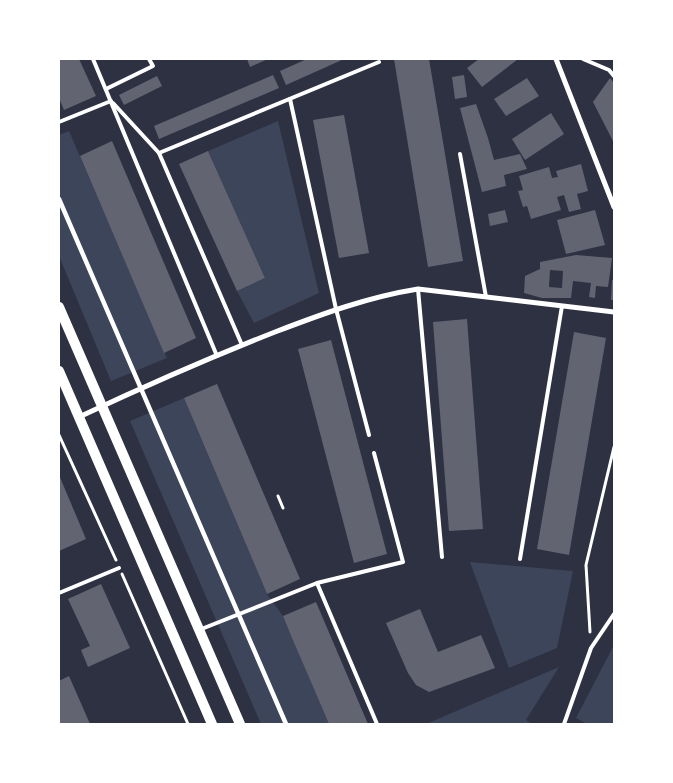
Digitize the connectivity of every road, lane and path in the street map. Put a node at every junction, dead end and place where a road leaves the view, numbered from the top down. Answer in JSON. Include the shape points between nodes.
{"nodes":[{"id":1,"x":93,"y":59,"type":"edge"},
{"id":2,"x":150,"y":59,"type":"edge"},
{"id":3,"x":556,"y":59,"type":"edge"},
{"id":4,"x":584,"y":59,"type":"edge"},
{"id":5,"x":379,"y":62,"type":"dead end"},
{"id":6,"x":614,"y":76,"type":"edge"},
{"id":7,"x":106,"y":89,"type":"junction"},
{"id":8,"x":290,"y":100,"type":"junction"},
{"id":9,"x":111,"y":101,"type":"junction"},
{"id":10,"x":59,"y":122,"type":"edge"},
{"id":11,"x":159,"y":153,"type":"junction"},
{"id":12,"x":460,"y":154,"type":"dead end"},
{"id":13,"x":59,"y":199,"type":"edge"},
{"id":14,"x":614,"y":206,"type":"edge"},
{"id":15,"x":418,"y":289,"type":"junction"},
{"id":16,"x":486,"y":297,"type":"junction"},
{"id":17,"x":562,"y":306,"type":"junction"},
{"id":18,"x":59,"y":307,"type":"edge"},
{"id":19,"x":336,"y":308,"type":"junction"},
{"id":20,"x":614,"y":312,"type":"edge"},
{"id":21,"x":242,"y":345,"type":"junction"},
{"id":22,"x":217,"y":356,"type":"junction"},
{"id":23,"x":59,"y":371,"type":"edge"},
{"id":24,"x":141,"y":390,"type":"junction"},
{"id":25,"x":102,"y":406,"type":"junction"},
{"id":26,"x":79,"y":417,"type":"junction"},
{"id":27,"x":59,"y":435,"type":"edge"},
{"id":28,"x":370,"y":435,"type":"dead end"},
{"id":29,"x":614,"y":447,"type":"edge"},
{"id":30,"x":374,"y":452,"type":"dead end"},
{"id":31,"x":278,"y":496,"type":"dead end"},
{"id":32,"x":283,"y":508,"type":"dead end"},
{"id":33,"x":442,"y":557,"type":"dead end"},
{"id":34,"x":520,"y":559,"type":"dead end"},
{"id":35,"x":120,"y":568,"type":"junction"},
{"id":36,"x":317,"y":583,"type":"junction"},
{"id":37,"x":59,"y":588,"type":"edge"},
{"id":38,"x":60,"y":593,"type":"edge"},
{"id":39,"x":238,"y":614,"type":"junction"},
{"id":40,"x":614,"y":614,"type":"edge"},
{"id":41,"x":199,"y":630,"type":"junction"},
{"id":42,"x":591,"y":648,"type":"junction"},
{"id":43,"x":188,"y":724,"type":"edge"},
{"id":44,"x":212,"y":724,"type":"edge"},
{"id":45,"x":240,"y":724,"type":"edge"},
{"id":46,"x":286,"y":724,"type":"edge"},
{"id":47,"x":377,"y":724,"type":"edge"},
{"id":48,"x":565,"y":724,"type":"edge"}],
"edges":[{"from":1,"to":7,"type":"lane"},
{"from":2,"to":7,"type":"lane","via":[[153,66]]},
{"from":3,"to":14,"type":"street"},
{"from":4,"to":6,"type":"lane","via":[[609,70]]},
{"from":5,"to":8,"type":"lane"},
{"from":7,"to":9,"type":"lane"},
{"from":8,"to":11,"type":"lane"},
{"from":8,"to":19,"type":"lane"},
{"from":9,"to":10,"type":"lane"},
{"from":9,"to":11,"type":"lane"},
{"from":9,"to":22,"type":"lane"},
{"from":11,"to":21,"type":"lane"},
{"from":12,"to":16,"type":"lane"},
{"from":13,"to":24,"type":"street"},
{"from":15,"to":16,"type":"street"},
{"from":15,"to":19,"type":"street"},
{"from":15,"to":33,"type":"lane"},
{"from":16,"to":17,"type":"street"},
{"from":17,"to":20,"type":"street"},
{"from":17,"to":34,"type":"lane"},
{"from":18,"to":25,"type":"main road"},
{"from":19,"to":21,"type":"street"},
{"from":19,"to":28,"type":"lane"},
{"from":21,"to":22,"type":"street"},
{"from":22,"to":24,"type":"street"},
{"from":23,"to":26,"type":"main road"},
{"from":24,"to":25,"type":"street"},
{"from":24,"to":39,"type":"street"},
{"from":25,"to":26,"type":"street"},
{"from":25,"to":41,"type":"main road"},
{"from":26,"to":44,"type":"main road"},
{"from":27,"to":35,"type":"path"},
{"from":29,"to":42,"type":"path","via":[[586,565]]},
{"from":30,"to":36,"type":"lane","via":[[403,562]]},
{"from":31,"to":32,"type":"path"},
{"from":35,"to":38,"type":"lane"},
{"from":35,"to":43,"type":"path"},
{"from":36,"to":39,"type":"lane"},
{"from":36,"to":47,"type":"lane"},
{"from":37,"to":38,"type":"lane"},
{"from":39,"to":41,"type":"lane"},
{"from":39,"to":46,"type":"street"},
{"from":40,"to":42,"type":"lane"},
{"from":41,"to":45,"type":"main road"},
{"from":42,"to":48,"type":"lane"}]}
